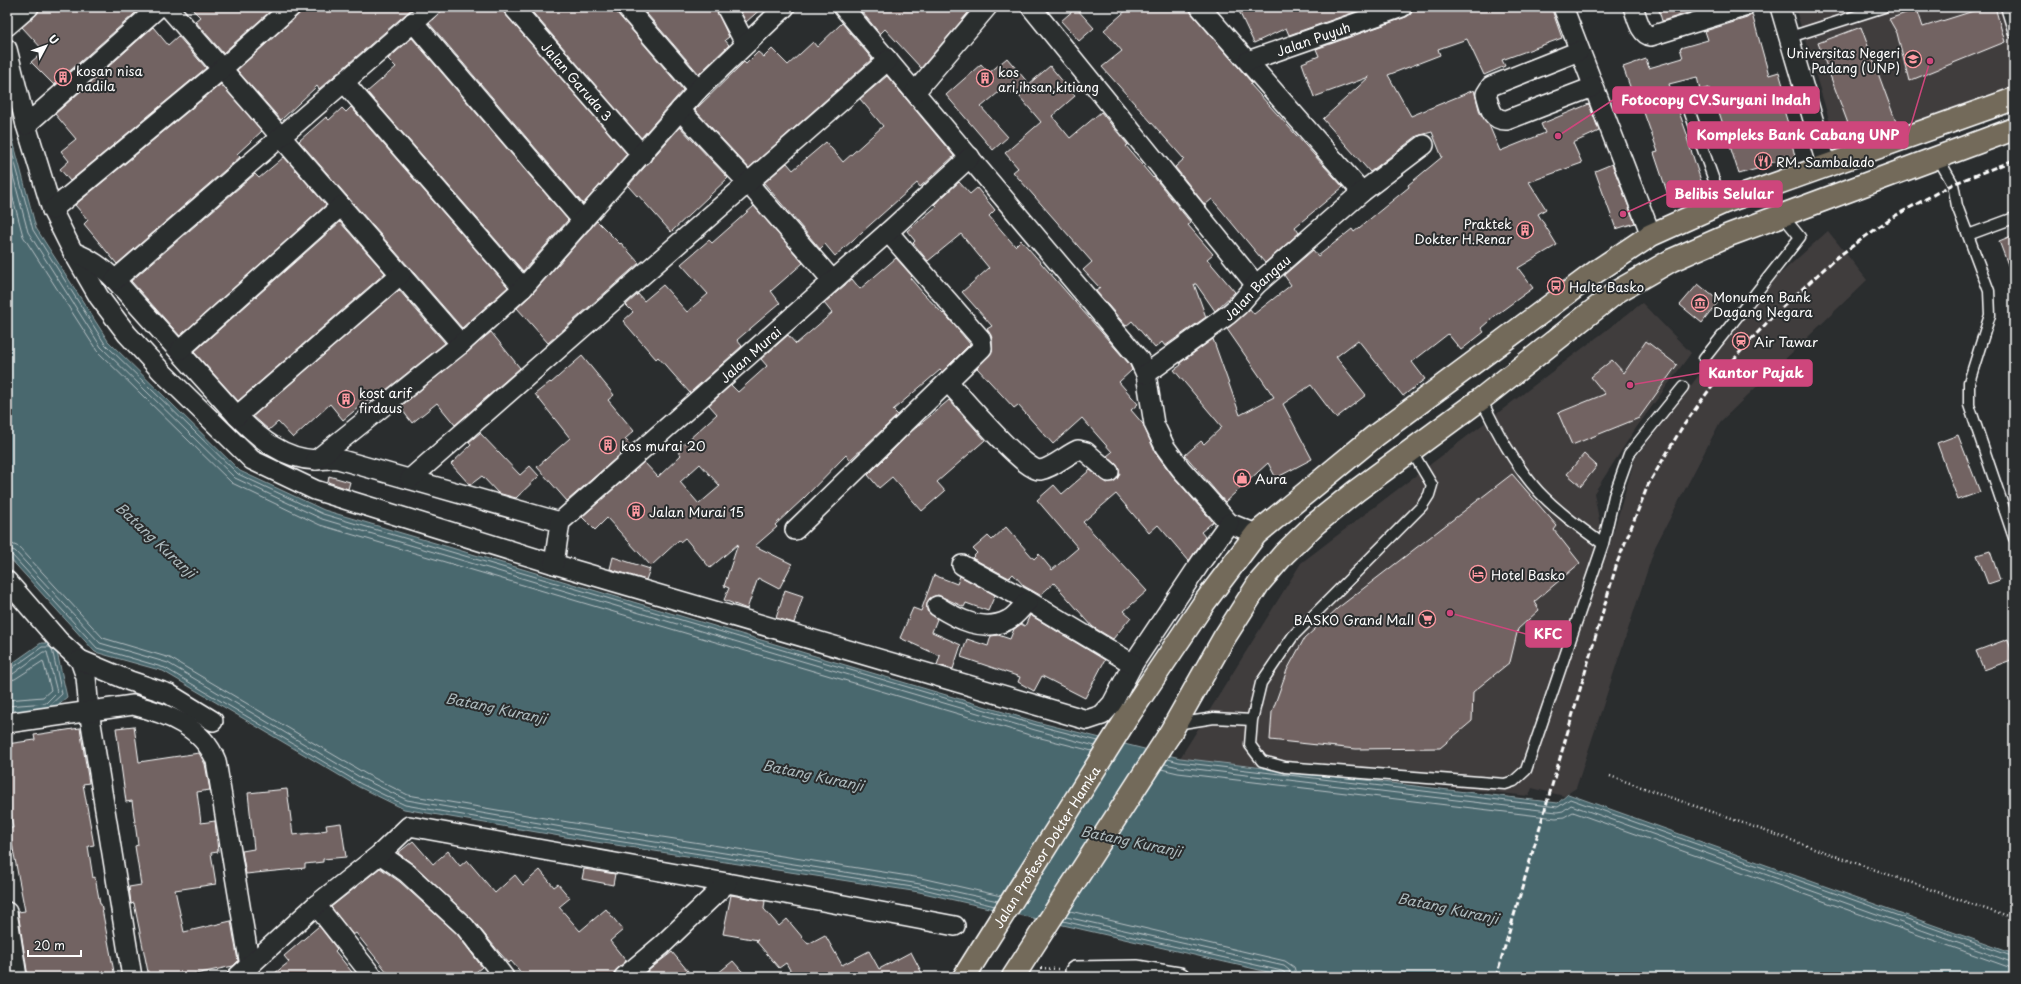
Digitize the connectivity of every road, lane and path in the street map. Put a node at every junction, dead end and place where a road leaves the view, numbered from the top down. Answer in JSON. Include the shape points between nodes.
{"nodes":[{"id":1,"x":29,"y":7,"type":"edge"},
{"id":2,"x":159,"y":7,"type":"edge"},
{"id":3,"x":168,"y":7,"type":"edge"},
{"id":4,"x":291,"y":7,"type":"edge"},
{"id":5,"x":431,"y":7,"type":"edge"},
{"id":6,"x":513,"y":7,"type":"edge"},
{"id":7,"x":626,"y":7,"type":"edge"},
{"id":8,"x":726,"y":7,"type":"edge"},
{"id":9,"x":785,"y":7,"type":"edge"},
{"id":10,"x":843,"y":7,"type":"edge"},
{"id":11,"x":1032,"y":7,"type":"edge"},
{"id":12,"x":1200,"y":7,"type":"edge"},
{"id":13,"x":1402,"y":7,"type":"edge"},
{"id":14,"x":1563,"y":7,"type":"edge"},
{"id":15,"x":1633,"y":7,"type":"edge"},
{"id":16,"x":1744,"y":7,"type":"edge"},
{"id":17,"x":1780,"y":7,"type":"edge"},
{"id":18,"x":1884,"y":7,"type":"edge"},
{"id":19,"x":2006,"y":7,"type":"edge"},
{"id":20,"x":977,"y":11,"type":"edge"},
{"id":21,"x":413,"y":22,"type":"junction"},
{"id":22,"x":7,"y":26,"type":"edge"},
{"id":23,"x":2014,"y":33,"type":"edge"},
{"id":24,"x":1790,"y":37,"type":"junction"},
{"id":25,"x":745,"y":43,"type":"junction"},
{"id":26,"x":7,"y":48,"type":"edge"},
{"id":27,"x":1579,"y":51,"type":"junction"},
{"id":28,"x":888,"y":60,"type":"junction"},
{"id":29,"x":1248,"y":61,"type":"junction"},
{"id":30,"x":222,"y":69,"type":"junction"},
{"id":31,"x":344,"y":82,"type":"junction"},
{"id":32,"x":1593,"y":87,"type":"junction"},
{"id":33,"x":698,"y":90,"type":"junction"},
{"id":34,"x":915,"y":92,"type":"junction"},
{"id":35,"x":1684,"y":96,"type":"dead end"},
{"id":36,"x":2014,"y":99,"type":"edge"},
{"id":37,"x":680,"y":110,"type":"junction"},
{"id":38,"x":26,"y":125,"type":"junction"},
{"id":39,"x":2014,"y":129,"type":"edge"},
{"id":40,"x":281,"y":137,"type":"junction"},
{"id":41,"x":1424,"y":145,"type":"dead end"},
{"id":42,"x":642,"y":155,"type":"junction"},
{"id":43,"x":970,"y":157,"type":"junction"},
{"id":44,"x":1938,"y":158,"type":"junction"},
{"id":45,"x":1826,"y":167,"type":"junction"},
{"id":46,"x":748,"y":183,"type":"junction"},
{"id":47,"x":1362,"y":192,"type":"junction"},
{"id":48,"x":1722,"y":203,"type":"junction"},
{"id":49,"x":341,"y":206,"type":"junction"},
{"id":50,"x":52,"y":210,"type":"junction"},
{"id":51,"x":1782,"y":215,"type":"junction"},
{"id":52,"x":2014,"y":218,"type":"edge"},
{"id":53,"x":583,"y":221,"type":"junction"},
{"id":54,"x":888,"y":232,"type":"junction"},
{"id":55,"x":1651,"y":235,"type":"junction"},
{"id":56,"x":1968,"y":235,"type":"junction"},
{"id":57,"x":73,"y":252,"type":"junction"},
{"id":58,"x":401,"y":274,"type":"junction"},
{"id":59,"x":115,"y":280,"type":"junction"},
{"id":60,"x":832,"y":280,"type":"junction"},
{"id":61,"x":1256,"y":285,"type":"junction"},
{"id":62,"x":523,"y":288,"type":"junction"},
{"id":63,"x":462,"y":344,"type":"junction"},
{"id":64,"x":180,"y":350,"type":"junction"},
{"id":65,"x":1704,"y":359,"type":"dead end"},
{"id":66,"x":1146,"y":374,"type":"junction"},
{"id":67,"x":948,"y":382,"type":"junction"},
{"id":68,"x":1683,"y":387,"type":"dead end"},
{"id":69,"x":1482,"y":399,"type":"junction"},
{"id":70,"x":237,"y":416,"type":"junction"},
{"id":71,"x":1411,"y":450,"type":"junction"},
{"id":72,"x":316,"y":460,"type":"junction"},
{"id":73,"x":1109,"y":472,"type":"dead end"},
{"id":74,"x":410,"y":479,"type":"junction"},
{"id":75,"x":560,"y":522,"type":"junction"},
{"id":76,"x":1229,"y":523,"type":"junction"},
{"id":77,"x":795,"y":530,"type":"dead end"},
{"id":78,"x":1256,"y":534,"type":"junction"},
{"id":79,"x":2014,"y":538,"type":"edge"},
{"id":80,"x":1603,"y":544,"type":"junction"},
{"id":81,"x":554,"y":564,"type":"junction"},
{"id":82,"x":962,"y":565,"type":"dead end"},
{"id":83,"x":7,"y":582,"type":"edge"},
{"id":84,"x":1028,"y":601,"type":"junction"},
{"id":85,"x":937,"y":606,"type":"dead end"},
{"id":86,"x":80,"y":660,"type":"junction"},
{"id":87,"x":1133,"y":664,"type":"junction"},
{"id":88,"x":89,"y":711,"type":"junction"},
{"id":89,"x":1252,"y":720,"type":"junction"},
{"id":90,"x":213,"y":721,"type":"dead end"},
{"id":91,"x":7,"y":723,"type":"edge"},
{"id":92,"x":1171,"y":729,"type":"junction"},
{"id":93,"x":1610,"y":776,"type":"dead end"},
{"id":94,"x":380,"y":854,"type":"junction"},
{"id":95,"x":727,"y":883,"type":"junction"},
{"id":96,"x":316,"y":905,"type":"junction"},
{"id":97,"x":7,"y":912,"type":"edge"},
{"id":98,"x":2014,"y":919,"type":"edge"},
{"id":99,"x":955,"y":926,"type":"dead end"},
{"id":100,"x":1020,"y":967,"type":"edge"},
{"id":101,"x":1075,"y":971,"type":"joint"},
{"id":102,"x":243,"y":972,"type":"edge"},
{"id":103,"x":17,"y":977,"type":"edge"},
{"id":104,"x":132,"y":977,"type":"edge"},
{"id":105,"x":373,"y":977,"type":"edge"},
{"id":106,"x":504,"y":977,"type":"edge"},
{"id":107,"x":624,"y":977,"type":"edge"},
{"id":108,"x":964,"y":977,"type":"edge"},
{"id":109,"x":1180,"y":977,"type":"edge"}],
"edges":[{"from":1,"to":22,"type":"street"},
{"from":2,"to":38,"type":"street"},
{"from":3,"to":30,"type":"street"},
{"from":4,"to":30,"type":"street"},
{"from":5,"to":21,"type":"street"},
{"from":6,"to":42,"type":"street","name":"Jalan Garuda 3"},
{"from":7,"to":33,"type":"street"},
{"from":8,"to":25,"type":"street"},
{"from":9,"to":25,"type":"street"},
{"from":10,"to":28,"type":"street"},
{"from":11,"to":61,"type":"street"},
{"from":12,"to":29,"type":"street"},
{"from":13,"to":29,"type":"street","name":"Jalan Puyuh"},
{"from":14,"to":27,"type":"street"},
{"from":15,"to":16,"type":"street","via":[[1647,36]]},
{"from":17,"to":24,"type":"street"},
{"from":18,"to":24,"type":"lane"},
{"from":19,"to":23,"type":"lane"},
{"from":20,"to":34,"type":"street"},
{"from":21,"to":31,"type":"street"},
{"from":21,"to":53,"type":"street"},
{"from":24,"to":45,"type":"street"},
{"from":25,"to":33,"type":"street"},
{"from":26,"to":38,"type":"street"},
{"from":27,"to":32,"type":"street"},
{"from":27,"to":32,"type":"street","via":[[1491,86],[1486,94],[1494,117],[1498,120],[1507,120]]},
{"from":28,"to":34,"type":"street"},
{"from":28,"to":46,"type":"street"},
{"from":29,"to":47,"type":"street"},
{"from":30,"to":40,"type":"street"},
{"from":30,"to":50,"type":"street"},
{"from":31,"to":40,"type":"street"},
{"from":31,"to":62,"type":"street"},
{"from":32,"to":55,"type":"street"},
{"from":33,"to":37,"type":"street"},
{"from":34,"to":43,"type":"street"},
{"from":35,"to":48,"type":"lane"},
{"from":36,"to":45,"type":"main road","name":"Jalan Profesor Dokter Hamka"},
{"from":37,"to":42,"type":"street"},
{"from":37,"to":46,"type":"street"},
{"from":38,"to":50,"type":"street"},
{"from":39,"to":44,"type":"main road"},
{"from":40,"to":49,"type":"street"},
{"from":40,"to":59,"type":"street"},
{"from":41,"to":47,"type":"street","name":"Jalan Bangau"},
{"from":42,"to":53,"type":"street"},
{"from":43,"to":54,"type":"street","name":"Jalan Murai"},
{"from":43,"to":66,"type":"street","via":[[1126,342],[1139,359]]},
{"from":44,"to":51,"type":"main road"},
{"from":44,"to":56,"type":"lane","via":[[1953,184],[1957,206]]},
{"from":45,"to":48,"type":"main road","name":"Jalan Profesor Dokter Hamka"},
{"from":46,"to":60,"type":"street"},
{"from":46,"to":74,"type":"street"},
{"from":47,"to":61,"type":"street","name":"Jalan Bangau"},
{"from":48,"to":55,"type":"main road","name":"Jalan Profesor Dokter Hamka"},
{"from":49,"to":58,"type":"street"},
{"from":49,"to":64,"type":"street"},
{"from":50,"to":57,"type":"street"},
{"from":51,"to":65,"type":"lane","via":[[1800,237]]},
{"from":51,"to":69,"type":"main road","via":[[1672,260],[1618,291]]},
{"from":52,"to":56,"type":"lane"},
{"from":53,"to":62,"type":"street"},
{"from":54,"to":60,"type":"street","name":"Jalan Murai"},
{"from":54,"to":67,"type":"street","via":[[981,339],[982,348]]},
{"from":55,"to":78,"type":"main road","name":"Jalan Profesor Dokter Hamka","via":[[1597,271],[1375,436]]},
{"from":56,"to":79,"type":"lane","via":[[1989,291],[1990,315],[1970,382],[1969,405]]},
{"from":57,"to":59,"type":"street","via":[[99,265]]},
{"from":57,"to":81,"type":"street","via":[[99,297],[127,334],[252,460],[315,490]]},
{"from":58,"to":63,"type":"street"},
{"from":58,"to":70,"type":"street"},
{"from":59,"to":64,"type":"street"},
{"from":60,"to":75,"type":"street","name":"Jalan Murai"},
{"from":61,"to":66,"type":"street","name":"Jalan Bangau","via":[[1233,310]]},
{"from":62,"to":63,"type":"street"},
{"from":63,"to":72,"type":"street"},
{"from":64,"to":70,"type":"street"},
{"from":66,"to":76,"type":"street","via":[[1154,424],[1165,447]]},
{"from":67,"to":73,"type":"street","via":[[1030,467],[1037,470],[1046,468],[1078,450],[1086,452]]},
{"from":67,"to":77,"type":"street"},
{"from":68,"to":80,"type":"lane","via":[[1629,454],[1614,496]]},
{"from":69,"to":71,"type":"main road"},
{"from":69,"to":80,"type":"lane","via":[[1513,460],[1539,492],[1568,519]]},
{"from":70,"to":72,"type":"street","via":[[272,447],[287,454]]},
{"from":71,"to":89,"type":"lane","via":[[1432,484],[1429,495],[1422,506],[1293,636],[1261,683]]},
{"from":71,"to":92,"type":"main road","via":[[1315,524],[1264,577],[1224,638]]},
{"from":72,"to":74,"type":"street","via":[[338,459]]},
{"from":74,"to":75,"type":"street"},
{"from":75,"to":81,"type":"street"},
{"from":76,"to":78,"type":"street"},
{"from":76,"to":87,"type":"street"},
{"from":78,"to":108,"type":"main road","name":"Jalan Profesor Dokter Hamka","via":[[1204,603],[1128,716]]},
{"from":80,"to":89,"type":"lane","via":[[1526,770],[1514,781],[1505,784],[1285,767],[1262,761],[1250,745]]},
{"from":81,"to":87,"type":"street","via":[[1087,720],[1102,715],[1112,704]]},
{"from":82,"to":84,"type":"street"},
{"from":83,"to":86,"type":"street","via":[[59,641]]},
{"from":84,"to":85,"type":"street","via":[[1009,620],[994,625],[977,624],[955,618]]},
{"from":84,"to":87,"type":"street"},
{"from":86,"to":88,"type":"street","via":[[86,677]]},
{"from":86,"to":90,"type":"street","via":[[169,694]]},
{"from":88,"to":91,"type":"street"},
{"from":88,"to":102,"type":"street","via":[[133,705],[153,710],[194,731],[204,739],[213,752]]},
{"from":88,"to":104,"type":"street"},
{"from":89,"to":92,"type":"lane","via":[[1214,718]]},
{"from":92,"to":100,"type":"main road"},
{"from":93,"to":98,"type":"path"},
{"from":94,"to":95,"type":"street","via":[[409,826]]},
{"from":94,"to":96,"type":"street"},
{"from":94,"to":106,"type":"street","via":[[407,873],[465,927]]},
{"from":95,"to":99,"type":"street"},
{"from":95,"to":107,"type":"street"},
{"from":96,"to":102,"type":"street"},
{"from":96,"to":105,"type":"street"},
{"from":97,"to":103,"type":"street"},
{"from":100,"to":101,"type":"path"},
{"from":101,"to":109,"type":"street","via":[[1138,970]]}]}
